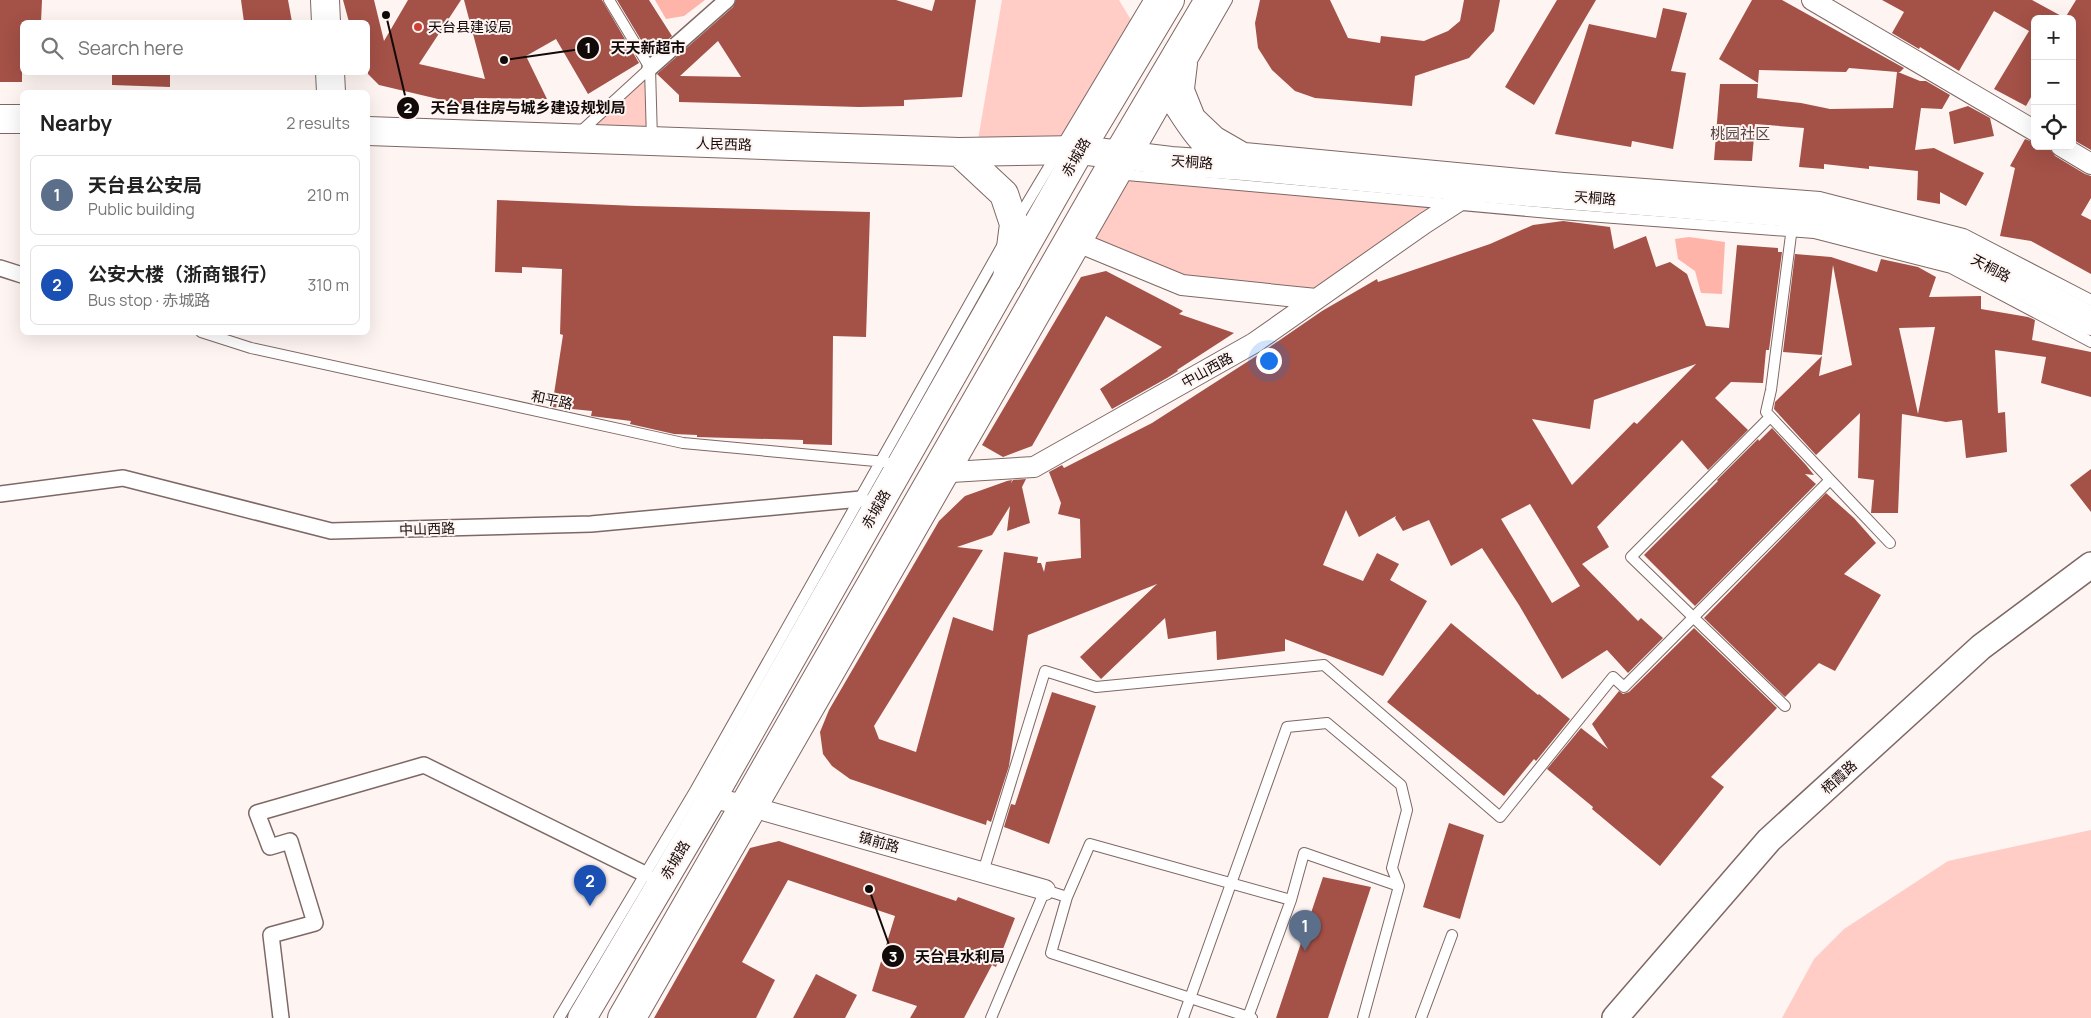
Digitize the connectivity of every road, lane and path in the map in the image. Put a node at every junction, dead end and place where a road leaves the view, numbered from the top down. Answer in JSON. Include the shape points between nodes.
{"nodes":[{"id":1,"x":325,"y":0,"type":"edge"},
{"id":2,"x":609,"y":0,"type":"edge"},
{"id":3,"x":726,"y":0,"type":"edge"},
{"id":4,"x":1149,"y":0,"type":"edge"},
{"id":5,"x":1170,"y":0,"type":"edge"},
{"id":6,"x":1209,"y":0,"type":"edge"},
{"id":7,"x":1227,"y":0,"type":"edge"},
{"id":8,"x":1812,"y":0,"type":"edge"},
{"id":9,"x":326,"y":20,"type":"edge"},
{"id":10,"x":1185,"y":56,"type":"junction"},
{"id":11,"x":650,"y":68,"type":"junction"},
{"id":12,"x":330,"y":75,"type":"edge"},
{"id":13,"x":331,"y":90,"type":"edge"},
{"id":14,"x":1172,"y":95,"type":"junction"},
{"id":15,"x":0,"y":119,"type":"edge"},
{"id":16,"x":20,"y":119,"type":"edge"},
{"id":17,"x":2031,"y":129,"type":"edge"},
{"id":18,"x":370,"y":131,"type":"edge"},
{"id":19,"x":574,"y":138,"type":"junction"},
{"id":20,"x":652,"y":141,"type":"junction"},
{"id":21,"x":1069,"y":150,"type":"junction"},
{"id":22,"x":2068,"y":150,"type":"edge"},
{"id":23,"x":959,"y":152,"type":"junction"},
{"id":24,"x":1127,"y":162,"type":"junction"},
{"id":25,"x":2091,"y":164,"type":"edge"},
{"id":26,"x":1243,"y":166,"type":"junction"},
{"id":27,"x":1479,"y":188,"type":"junction"},
{"id":28,"x":1453,"y":204,"type":"junction"},
{"id":29,"x":1794,"y":214,"type":"junction"},
{"id":30,"x":1014,"y":224,"type":"junction"},
{"id":31,"x":1085,"y":245,"type":"junction"},
{"id":32,"x":0,"y":268,"type":"edge"},
{"id":33,"x":20,"y":275,"type":"edge"},
{"id":34,"x":1007,"y":279,"type":"junction"},
{"id":35,"x":1316,"y":299,"type":"junction"},
{"id":36,"x":2091,"y":300,"type":"edge"},
{"id":37,"x":2091,"y":321,"type":"edge"},
{"id":38,"x":210,"y":335,"type":"edge"},
{"id":39,"x":2091,"y":342,"type":"edge"},
{"id":40,"x":1770,"y":417,"type":"junction"},
{"id":41,"x":902,"y":463,"type":"junction"},
{"id":42,"x":946,"y":472,"type":"junction"},
{"id":43,"x":1830,"y":480,"type":"junction"},
{"id":44,"x":0,"y":494,"type":"edge"},
{"id":45,"x":860,"y":498,"type":"junction"},
{"id":46,"x":1890,"y":543,"type":"dead end"},
{"id":47,"x":2091,"y":565,"type":"edge"},
{"id":48,"x":1785,"y":706,"type":"dead end"},
{"id":49,"x":712,"y":798,"type":"junction"},
{"id":50,"x":754,"y":807,"type":"junction"},
{"id":51,"x":983,"y":872,"type":"junction"},
{"id":52,"x":645,"y":874,"type":"junction"},
{"id":53,"x":1231,"y":883,"type":"junction"},
{"id":54,"x":1399,"y":886,"type":"junction"},
{"id":55,"x":1045,"y":890,"type":"junction"},
{"id":56,"x":1067,"y":897,"type":"junction"},
{"id":57,"x":1292,"y":900,"type":"junction"},
{"id":58,"x":1452,"y":936,"type":"dead end"},
{"id":59,"x":1190,"y":998,"type":"junction"},
{"id":60,"x":1250,"y":1017,"type":"edge"},
{"id":61,"x":281,"y":1018,"type":"edge"},
{"id":62,"x":559,"y":1018,"type":"edge"},
{"id":63,"x":582,"y":1018,"type":"edge"},
{"id":64,"x":622,"y":1018,"type":"edge"},
{"id":65,"x":642,"y":1018,"type":"edge"},
{"id":66,"x":990,"y":1018,"type":"edge"},
{"id":67,"x":1184,"y":1018,"type":"edge"},
{"id":68,"x":1363,"y":1018,"type":"edge"},
{"id":69,"x":1421,"y":1018,"type":"edge"},
{"id":70,"x":1615,"y":1018,"type":"edge"}],
"edges":[{"from":1,"to":9,"type":"main road"},
{"from":2,"to":11,"type":"lane"},
{"from":3,"to":11,"type":"street"},
{"from":4,"to":21,"type":"lane"},
{"from":5,"to":21,"type":"main road","name":"赤城路"},
{"from":6,"to":10,"type":"main road"},
{"from":7,"to":10,"type":"lane"},
{"from":8,"to":17,"type":"street"},
{"from":10,"to":14,"type":"main road"},
{"from":10,"to":24,"type":"main road"},
{"from":10,"to":36,"type":"lane","via":[[1189,89],[1199,114],[1219,134],[1245,148],[1820,198],[1964,234]]},
{"from":11,"to":19,"type":"lane"},
{"from":11,"to":20,"type":"lane"},
{"from":12,"to":13,"type":"main road"},
{"from":14,"to":24,"type":"lane"},
{"from":14,"to":26,"type":"main road","via":[[1202,141],[1226,159]]},
{"from":15,"to":16,"type":"main road"},
{"from":18,"to":19,"type":"main road","name":"人民西路"},
{"from":19,"to":20,"type":"main road","name":"人民西路"},
{"from":20,"to":23,"type":"main road","name":"人民西路"},
{"from":21,"to":23,"type":"main road","name":"人民西路"},
{"from":21,"to":24,"type":"main road","name":"天桐路"},
{"from":21,"to":30,"type":"lane"},
{"from":21,"to":34,"type":"main road","name":"赤城路"},
{"from":22,"to":25,"type":"street"},
{"from":23,"to":30,"type":"main road","via":[[1004,194]]},
{"from":24,"to":26,"type":"main road","name":"天桐路","via":[[1172,161]]},
{"from":24,"to":28,"type":"lane"},
{"from":24,"to":31,"type":"lane"},
{"from":24,"to":42,"type":"main road"},
{"from":26,"to":27,"type":"main road","name":"天桐路"},
{"from":27,"to":28,"type":"street","name":"中山西路"},
{"from":27,"to":29,"type":"main road","name":"天桐路"},
{"from":28,"to":35,"type":"street","name":"中山西路"},
{"from":28,"to":39,"type":"lane","via":[[1814,234],[1951,268]]},
{"from":29,"to":37,"type":"main road","name":"天桐路","via":[[1816,215],[1958,251]]},
{"from":29,"to":40,"type":"lane","via":[[1766,412]]},
{"from":30,"to":34,"type":"main road"},
{"from":30,"to":45,"type":"lane"},
{"from":31,"to":35,"type":"street","via":[[1182,285]]},
{"from":31,"to":42,"type":"lane"},
{"from":32,"to":33,"type":"street"},
{"from":34,"to":41,"type":"main road","name":"赤城路"},
{"from":35,"to":42,"type":"street","name":"中山西路","via":[[1254,343],[1034,467]]},
{"from":38,"to":41,"type":"lane","name":"和平路","via":[[251,348],[683,443]]},
{"from":40,"to":43,"type":"lane"},
{"from":40,"to":48,"type":"lane","via":[[1631,557]]},
{"from":41,"to":49,"type":"main road","name":"赤城路"},
{"from":42,"to":50,"type":"main road"},
{"from":43,"to":46,"type":"lane"},
{"from":43,"to":51,"type":"lane","via":[[1624,686],[1613,677],[1500,817],[1324,666],[1096,687],[1045,671]]},
{"from":44,"to":45,"type":"street","name":"中山西路","via":[[123,478],[331,532],[591,524]]},
{"from":45,"to":52,"type":"lane"},
{"from":47,"to":70,"type":"street","name":"栖霞路","via":[[1981,647],[1768,840]]},
{"from":49,"to":50,"type":"street","name":"镇前路"},
{"from":49,"to":63,"type":"main road","name":"赤城路"},
{"from":50,"to":51,"type":"street","name":"镇前路"},
{"from":50,"to":64,"type":"main road"},
{"from":50,"to":65,"type":"lane"},
{"from":51,"to":55,"type":"street","name":"镇前路"},
{"from":52,"to":61,"type":"street","via":[[424,765],[257,813],[270,847],[290,840],[314,922],[271,935]]},
{"from":52,"to":62,"type":"lane"},
{"from":53,"to":54,"type":"lane","via":[[1287,727],[1327,723],[1401,785],[1407,810],[1392,868]]},
{"from":53,"to":56,"type":"lane","via":[[1090,844]]},
{"from":53,"to":57,"type":"lane"},
{"from":53,"to":59,"type":"lane"},
{"from":54,"to":57,"type":"lane","via":[[1304,853]]},
{"from":54,"to":68,"type":"lane"},
{"from":55,"to":56,"type":"lane"},
{"from":55,"to":66,"type":"lane"},
{"from":56,"to":59,"type":"lane","via":[[1051,953]]},
{"from":57,"to":60,"type":"lane"},
{"from":58,"to":69,"type":"lane"},
{"from":59,"to":60,"type":"lane"},
{"from":59,"to":67,"type":"lane"}]}
